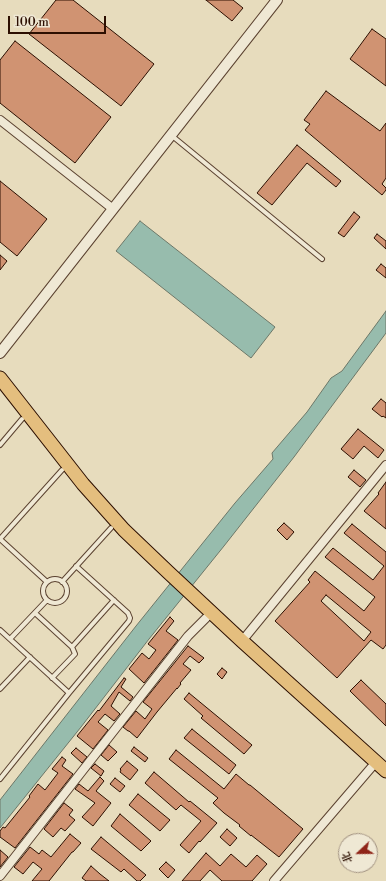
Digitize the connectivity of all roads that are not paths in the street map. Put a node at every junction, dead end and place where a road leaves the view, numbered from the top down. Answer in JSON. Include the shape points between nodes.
{"nodes":[{"id":1,"x":277,"y":0,"type":"edge"},
{"id":2,"x":0,"y":120,"type":"edge"},
{"id":3,"x":171,"y":135,"type":"junction"},
{"id":4,"x":113,"y":209,"type":"junction"},
{"id":5,"x":322,"y":259,"type":"dead end"},
{"id":6,"x":0,"y":353,"type":"edge"},
{"id":7,"x":0,"y":378,"type":"edge"},
{"id":8,"x":0,"y":391,"type":"edge"},
{"id":9,"x":22,"y":420,"type":"junction"},
{"id":10,"x":0,"y":445,"type":"edge"},
{"id":11,"x":386,"y":465,"type":"edge"},
{"id":12,"x":62,"y":470,"type":"junction"},
{"id":13,"x":114,"y":525,"type":"junction"},
{"id":14,"x":0,"y":539,"type":"edge"},
{"id":15,"x":76,"y":566,"type":"junction"},
{"id":16,"x":47,"y":582,"type":"junction"},
{"id":17,"x":62,"y":582,"type":"junction"},
{"id":18,"x":189,"y":597,"type":"junction"},
{"id":19,"x":47,"y":600,"type":"junction"},
{"id":20,"x":114,"y":600,"type":"junction"},
{"id":21,"x":35,"y":613,"type":"junction"},
{"id":22,"x":206,"y":618,"type":"junction"},
{"id":23,"x":0,"y":630,"type":"edge"},
{"id":24,"x":10,"y":639,"type":"junction"},
{"id":25,"x":242,"y":641,"type":"junction"},
{"id":26,"x":72,"y":647,"type":"junction"},
{"id":27,"x":30,"y":657,"type":"junction"},
{"id":28,"x":52,"y":678,"type":"junction"},
{"id":29,"x":0,"y":689,"type":"edge"},
{"id":30,"x":69,"y":694,"type":"junction"},
{"id":31,"x":382,"y":771,"type":"edge"},
{"id":32,"x":0,"y":779,"type":"edge"},
{"id":33,"x":0,"y":876,"type":"edge"},
{"id":34,"x":274,"y":881,"type":"edge"}],
"edges":[{"from":1,"to":3,"type":"street"},
{"from":2,"to":4,"type":"street"},
{"from":3,"to":4,"type":"street"},
{"from":3,"to":5,"type":"lane"},
{"from":4,"to":6,"type":"street"},
{"from":7,"to":13,"type":"main road"},
{"from":8,"to":9,"type":"main road"},
{"from":9,"to":10,"type":"lane"},
{"from":9,"to":12,"type":"main road"},
{"from":11,"to":25,"type":"street"},
{"from":12,"to":13,"type":"main road","via":[[77,490]]},
{"from":12,"to":14,"type":"lane"},
{"from":13,"to":15,"type":"lane"},
{"from":13,"to":18,"type":"main road","via":[[118,536]]},
{"from":14,"to":16,"type":"lane"},
{"from":15,"to":17,"type":"lane"},
{"from":15,"to":20,"type":"lane"},
{"from":16,"to":17,"type":"lane","via":[[56,579]]},
{"from":16,"to":19,"type":"lane","via":[[43,591]]},
{"from":17,"to":19,"type":"lane","via":[[67,594],[65,598],[54,603]]},
{"from":18,"to":22,"type":"main road"},
{"from":18,"to":25,"type":"main road"},
{"from":19,"to":21,"type":"lane"},
{"from":20,"to":26,"type":"lane"},
{"from":20,"to":30,"type":"lane","via":[[128,613],[129,621]]},
{"from":21,"to":24,"type":"lane"},
{"from":21,"to":26,"type":"lane"},
{"from":22,"to":31,"type":"main road"},
{"from":22,"to":33,"type":"street","via":[[188,636]]},
{"from":23,"to":24,"type":"lane"},
{"from":24,"to":27,"type":"lane"},
{"from":25,"to":31,"type":"main road"},
{"from":26,"to":28,"type":"lane","via":[[75,654]]},
{"from":27,"to":28,"type":"lane"},
{"from":27,"to":29,"type":"lane"},
{"from":28,"to":30,"type":"lane"},
{"from":30,"to":32,"type":"lane"},
{"from":31,"to":34,"type":"street"}]}
